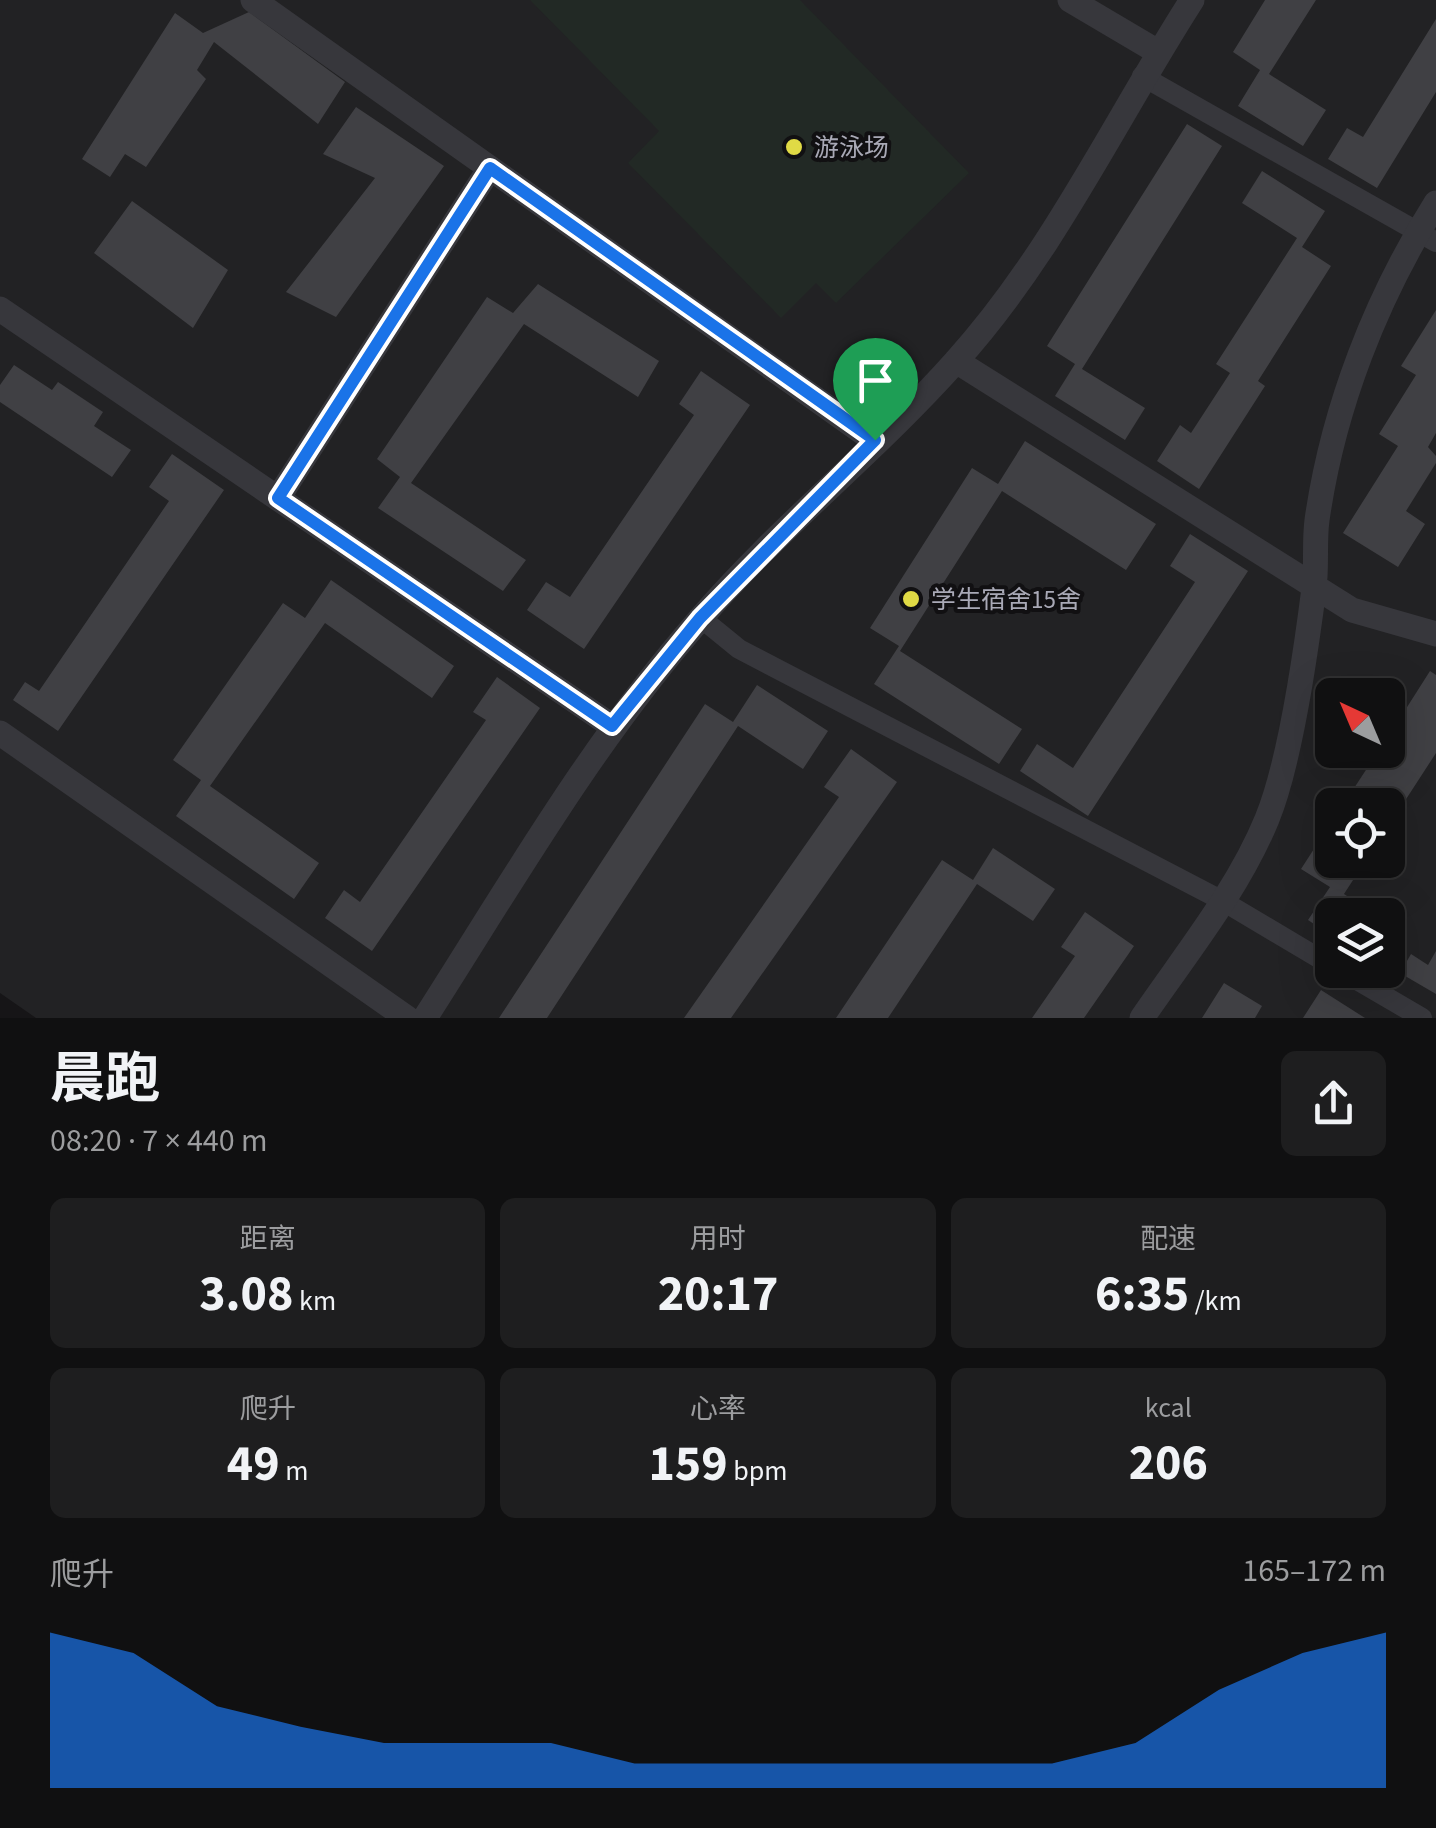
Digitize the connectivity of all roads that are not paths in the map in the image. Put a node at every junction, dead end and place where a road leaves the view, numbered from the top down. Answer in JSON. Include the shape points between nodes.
{"nodes":[{"id":1,"x":253,"y":0,"type":"edge"},
{"id":2,"x":1070,"y":0,"type":"edge"},
{"id":3,"x":1192,"y":0,"type":"edge"},
{"id":4,"x":1158,"y":52,"type":"junction"},
{"id":5,"x":1142,"y":76,"type":"junction"},
{"id":6,"x":490,"y":168,"type":"junction"},
{"id":7,"x":1436,"y":202,"type":"edge"},
{"id":8,"x":1427,"y":237,"type":"edge"},
{"id":9,"x":0,"y":309,"type":"edge"},
{"id":10,"x":956,"y":361,"type":"junction"},
{"id":11,"x":875,"y":440,"type":"junction"},
{"id":12,"x":278,"y":498,"type":"junction"},
{"id":13,"x":1314,"y":586,"type":"junction"},
{"id":14,"x":700,"y":618,"type":"junction"},
{"id":15,"x":1436,"y":634,"type":"edge"},
{"id":16,"x":612,"y":726,"type":"junction"},
{"id":17,"x":0,"y":733,"type":"edge"},
{"id":18,"x":1221,"y":900,"type":"junction"},
{"id":19,"x":1315,"y":956,"type":"edge"},
{"id":20,"x":1371,"y":988,"type":"edge"},
{"id":21,"x":407,"y":1018,"type":"edge"},
{"id":22,"x":425,"y":1018,"type":"edge"},
{"id":23,"x":1142,"y":1018,"type":"edge"},
{"id":24,"x":1422,"y":1018,"type":"edge"}],
"edges":[{"from":1,"to":6,"type":"street"},
{"from":2,"to":4,"type":"street"},
{"from":3,"to":4,"type":"street"},
{"from":4,"to":5,"type":"street"},
{"from":5,"to":8,"type":"street"},
{"from":5,"to":10,"type":"street","via":[[1051,232]]},
{"from":6,"to":11,"type":"street"},
{"from":6,"to":12,"type":"street"},
{"from":7,"to":8,"type":"street"},
{"from":8,"to":13,"type":"street","via":[[1360,351],[1317,521]]},
{"from":9,"to":12,"type":"street"},
{"from":10,"to":11,"type":"street"},
{"from":10,"to":13,"type":"street"},
{"from":11,"to":14,"type":"street"},
{"from":12,"to":16,"type":"street"},
{"from":13,"to":15,"type":"street","via":[[1352,610]]},
{"from":13,"to":18,"type":"street","via":[[1267,818]]},
{"from":14,"to":16,"type":"street"},
{"from":14,"to":18,"type":"street","via":[[738,649]]},
{"from":16,"to":22,"type":"street"},
{"from":17,"to":21,"type":"street"},
{"from":18,"to":19,"type":"street"},
{"from":18,"to":23,"type":"street"},
{"from":20,"to":24,"type":"street"}]}
